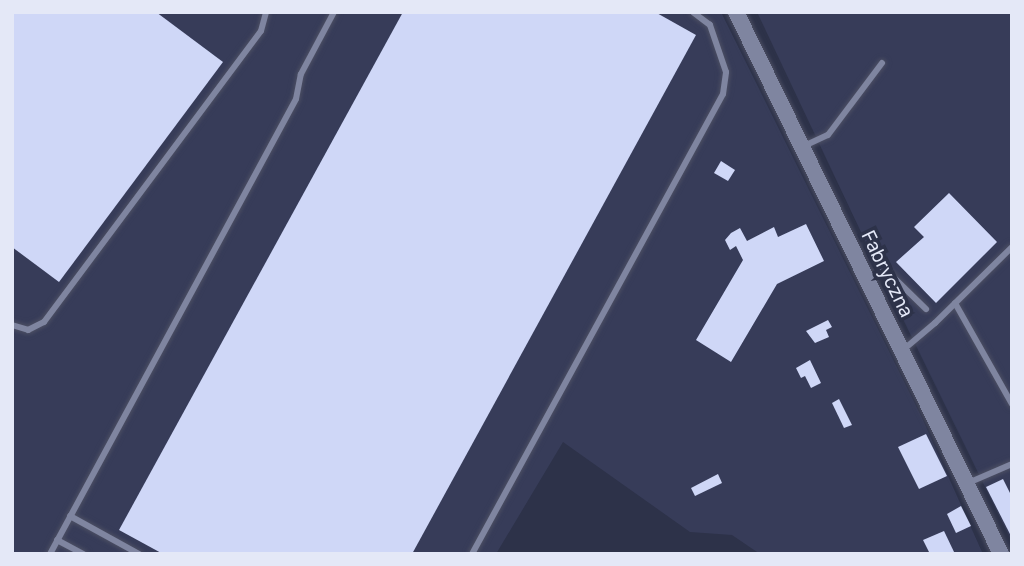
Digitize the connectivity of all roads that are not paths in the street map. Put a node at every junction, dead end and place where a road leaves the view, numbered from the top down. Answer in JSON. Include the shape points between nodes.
{"nodes":[{"id":1,"x":266,"y":12,"type":"edge"},
{"id":2,"x":334,"y":12,"type":"edge"},
{"id":3,"x":693,"y":12,"type":"edge"},
{"id":4,"x":736,"y":12,"type":"edge"},
{"id":5,"x":882,"y":63,"type":"dead end"},
{"id":6,"x":802,"y":147,"type":"junction"},
{"id":7,"x":1012,"y":247,"type":"edge"},
{"id":8,"x":866,"y":279,"type":"junction"},
{"id":9,"x":955,"y":303,"type":"junction"},
{"id":10,"x":926,"y":309,"type":"dead end"},
{"id":11,"x":12,"y":325,"type":"edge"},
{"id":12,"x":901,"y":351,"type":"junction"},
{"id":13,"x":1012,"y":404,"type":"edge"},
{"id":14,"x":1012,"y":464,"type":"edge"},
{"id":15,"x":967,"y":484,"type":"junction"},
{"id":16,"x":70,"y":516,"type":"junction"},
{"id":17,"x":57,"y":540,"type":"junction"},
{"id":18,"x":50,"y":554,"type":"edge"},
{"id":19,"x":83,"y":554,"type":"edge"},
{"id":20,"x":139,"y":554,"type":"edge"},
{"id":21,"x":472,"y":554,"type":"edge"},
{"id":22,"x":1001,"y":554,"type":"edge"}],
"edges":[{"from":1,"to":11,"type":"lane","via":[[261,31],[44,322],[28,330]]},
{"from":2,"to":16,"type":"lane","via":[[300,74],[296,99]]},
{"from":3,"to":21,"type":"lane","via":[[710,25],[724,66],[723,94]]},
{"from":4,"to":6,"type":"main road","name":"Fabryczna"},
{"from":5,"to":6,"type":"lane","via":[[828,135]]},
{"from":6,"to":8,"type":"main road","name":"Fabryczna"},
{"from":7,"to":9,"type":"lane"},
{"from":8,"to":10,"type":"lane","via":[[886,270]]},
{"from":8,"to":12,"type":"main road","name":"Fabryczna"},
{"from":9,"to":12,"type":"lane"},
{"from":9,"to":13,"type":"lane"},
{"from":12,"to":15,"type":"main road","name":"Fabryczna"},
{"from":14,"to":15,"type":"lane"},
{"from":15,"to":22,"type":"main road","name":"Fabryczna"},
{"from":16,"to":17,"type":"lane"},
{"from":16,"to":20,"type":"lane"},
{"from":17,"to":18,"type":"lane"},
{"from":17,"to":19,"type":"lane"}]}
